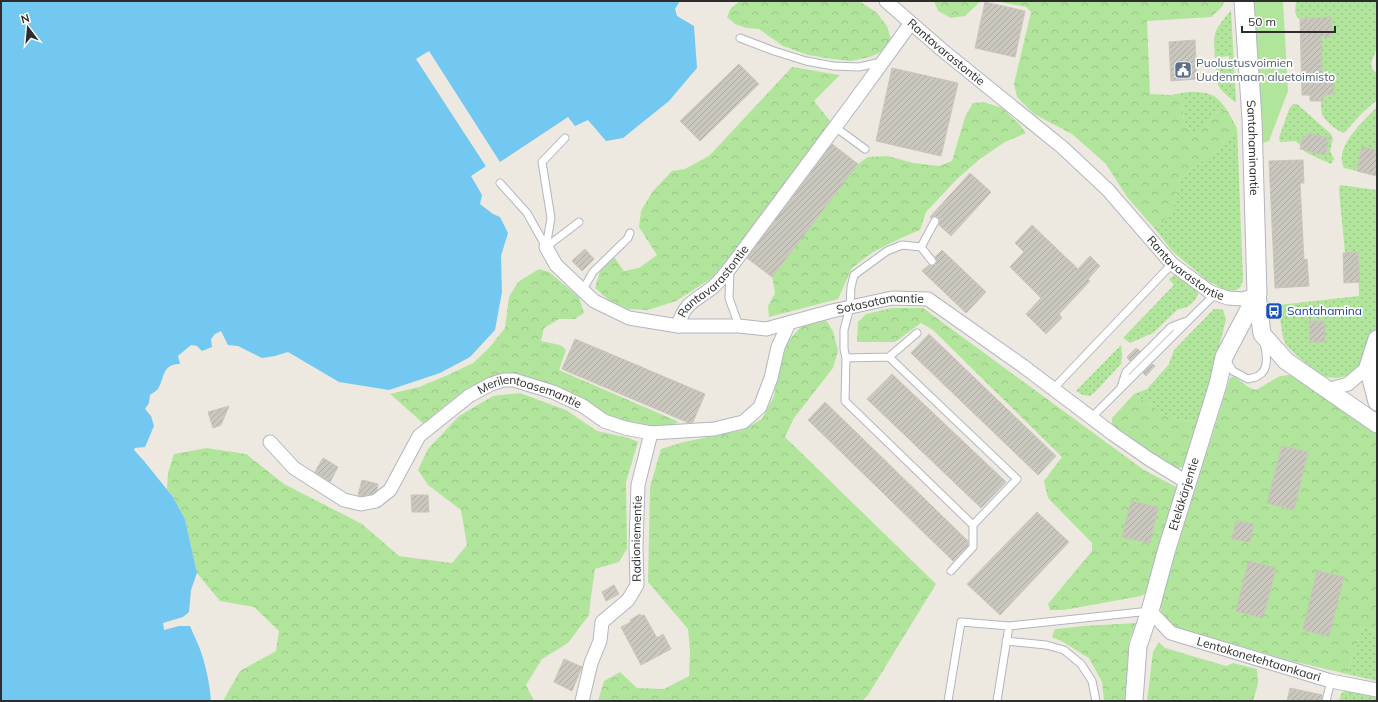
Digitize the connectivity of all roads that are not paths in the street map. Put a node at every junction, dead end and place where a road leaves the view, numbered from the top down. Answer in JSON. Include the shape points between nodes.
{"nodes":[{"id":1,"x":886,"y":1,"type":"edge"},
{"id":2,"x":1244,"y":1,"type":"edge"},
{"id":3,"x":911,"y":23,"type":"junction"},
{"id":4,"x":740,"y":38,"type":"dead end"},
{"id":5,"x":883,"y":62,"type":"junction"},
{"id":6,"x":835,"y":127,"type":"junction"},
{"id":7,"x":565,"y":138,"type":"dead end"},
{"id":8,"x":865,"y":149,"type":"dead end"},
{"id":9,"x":500,"y":183,"type":"dead end"},
{"id":10,"x":935,"y":221,"type":"dead end"},
{"id":11,"x":579,"y":222,"type":"dead end"},
{"id":12,"x":630,"y":233,"type":"dead end"},
{"id":13,"x":546,"y":247,"type":"junction"},
{"id":14,"x":921,"y":248,"type":"junction"},
{"id":15,"x":932,"y":261,"type":"dead end"},
{"id":16,"x":1172,"y":264,"type":"junction"},
{"id":17,"x":730,"y":268,"type":"junction"},
{"id":18,"x":582,"y":291,"type":"junction"},
{"id":19,"x":1215,"y":294,"type":"junction"},
{"id":20,"x":1257,"y":294,"type":"junction"},
{"id":21,"x":850,"y":307,"type":"junction"},
{"id":22,"x":789,"y":323,"type":"junction"},
{"id":23,"x":678,"y":326,"type":"junction"},
{"id":24,"x":739,"y":326,"type":"junction"},
{"id":25,"x":917,"y":333,"type":"dead end"},
{"id":26,"x":1262,"y":334,"type":"junction"},
{"id":27,"x":1377,"y":339,"type":"edge"},
{"id":28,"x":889,"y":357,"type":"junction"},
{"id":29,"x":1224,"y":357,"type":"junction"},
{"id":30,"x":846,"y":358,"type":"junction"},
{"id":31,"x":1368,"y":367,"type":"junction"},
{"id":32,"x":1053,"y":389,"type":"junction"},
{"id":33,"x":1327,"y":390,"type":"junction"},
{"id":34,"x":1377,"y":402,"type":"edge"},
{"id":35,"x":1091,"y":418,"type":"junction"},
{"id":36,"x":1377,"y":424,"type":"edge"},
{"id":37,"x":652,"y":433,"type":"junction"},
{"id":38,"x":270,"y":442,"type":"dead end"},
{"id":39,"x":1188,"y":483,"type":"junction"},
{"id":40,"x":973,"y":525,"type":"junction"},
{"id":41,"x":951,"y":571,"type":"dead end"},
{"id":42,"x":1150,"y":611,"type":"junction"},
{"id":43,"x":1009,"y":626,"type":"junction"},
{"id":44,"x":1006,"y":641,"type":"junction"},
{"id":45,"x":1331,"y":681,"type":"junction"},
{"id":46,"x":1377,"y":690,"type":"edge"},
{"id":47,"x":582,"y":701,"type":"edge"},
{"id":48,"x":948,"y":701,"type":"edge"},
{"id":49,"x":996,"y":701,"type":"edge"},
{"id":50,"x":1096,"y":701,"type":"edge"},
{"id":51,"x":1134,"y":701,"type":"edge"},
{"id":52,"x":1326,"y":701,"type":"edge"}],
"edges":[{"from":1,"to":3,"type":"street"},
{"from":2,"to":20,"type":"main road","name":"Santahaminantie","via":[[1252,119]]},
{"from":3,"to":5,"type":"street","name":"Rantavarastontie"},
{"from":3,"to":16,"type":"street","name":"Rantavarastontie","via":[[1085,168],[1108,190]]},
{"from":4,"to":5,"type":"lane","via":[[806,61],[832,66],[859,67]]},
{"from":5,"to":6,"type":"street","name":"Rantavarastontie"},
{"from":6,"to":8,"type":"lane"},
{"from":6,"to":17,"type":"street","name":"Rantavarastontie"},
{"from":7,"to":13,"type":"lane","via":[[542,162],[551,218]]},
{"from":9,"to":13,"type":"lane","via":[[527,213]]},
{"from":10,"to":14,"type":"lane"},
{"from":11,"to":13,"type":"lane"},
{"from":12,"to":18,"type":"lane","via":[[593,272]]},
{"from":13,"to":18,"type":"street","name":"Sotasatamantie","via":[[556,265]]},
{"from":14,"to":15,"type":"lane"},
{"from":14,"to":21,"type":"lane","via":[[902,245],[887,251],[854,275]]},
{"from":16,"to":19,"type":"street","name":"Rantavarastontie"},
{"from":16,"to":32,"type":"lane"},
{"from":17,"to":23,"type":"street","name":"Rantavarastontie","via":[[714,286],[692,300],[681,316]]},
{"from":17,"to":24,"type":"lane","via":[[729,298]]},
{"from":18,"to":23,"type":"street","name":"Sotasatamantie","via":[[594,301],[629,318]]},
{"from":19,"to":20,"type":"street","name":"Rantavarastontie","via":[[1243,299]]},
{"from":19,"to":35,"type":"lane"},
{"from":20,"to":26,"type":"street"},
{"from":20,"to":29,"type":"street","name":"Eteläkärjentie"},
{"from":21,"to":22,"type":"street","name":"Sotasatamantie"},
{"from":21,"to":30,"type":"lane","via":[[844,330]]},
{"from":21,"to":32,"type":"street","name":"Sotasatamantie","via":[[892,298],[928,299]]},
{"from":22,"to":24,"type":"street","name":"Sotasatamantie","via":[[766,329]]},
{"from":22,"to":37,"type":"street","name":"Merilentoasemantie","via":[[778,347],[771,378],[760,407],[743,422],[714,429]]},
{"from":23,"to":24,"type":"street","name":"Sotasatamantie"},
{"from":25,"to":28,"type":"lane"},
{"from":26,"to":29,"type":"lane","via":[[1266,366],[1259,376],[1248,379],[1233,371]]},
{"from":26,"to":33,"type":"street","via":[[1286,361]]},
{"from":27,"to":31,"type":"street"},
{"from":28,"to":30,"type":"lane"},
{"from":28,"to":40,"type":"lane","via":[[1017,479]]},
{"from":29,"to":39,"type":"street","name":"Eteläkärjentie"},
{"from":30,"to":40,"type":"lane","via":[[844,401]]},
{"from":31,"to":33,"type":"street","via":[[1348,384]]},
{"from":31,"to":34,"type":"street"},
{"from":32,"to":35,"type":"street","name":"Sotasatamantie"},
{"from":33,"to":36,"type":"street"},
{"from":35,"to":39,"type":"street","name":"Sotasatamantie"},
{"from":37,"to":38,"type":"street","name":"Merilentoasemantie","via":[[625,428],[604,420],[583,406],[552,392],[514,380],[504,380],[469,396],[419,436],[390,490],[376,501],[361,504],[344,500],[294,468]]},
{"from":37,"to":47,"type":"street","name":"Radioniementie","via":[[638,485],[637,585],[628,600],[602,622],[600,641],[591,663]]},
{"from":39,"to":42,"type":"street","name":"Eteläkärjentie"},
{"from":40,"to":41,"type":"lane","via":[[973,547]]},
{"from":42,"to":43,"type":"lane"},
{"from":42,"to":45,"type":"street","name":"Lentokonetehtaankaari","via":[[1171,633]]},
{"from":42,"to":51,"type":"street","name":"Eteläkärjentie","via":[[1138,646]]},
{"from":43,"to":44,"type":"lane"},
{"from":43,"to":48,"type":"lane","via":[[962,622]]},
{"from":44,"to":49,"type":"lane"},
{"from":44,"to":50,"type":"lane","via":[[1046,645],[1064,650],[1081,664],[1092,681]]},
{"from":45,"to":46,"type":"street","name":"Lentokonetehtaankaari"},
{"from":45,"to":52,"type":"lane"}]}
